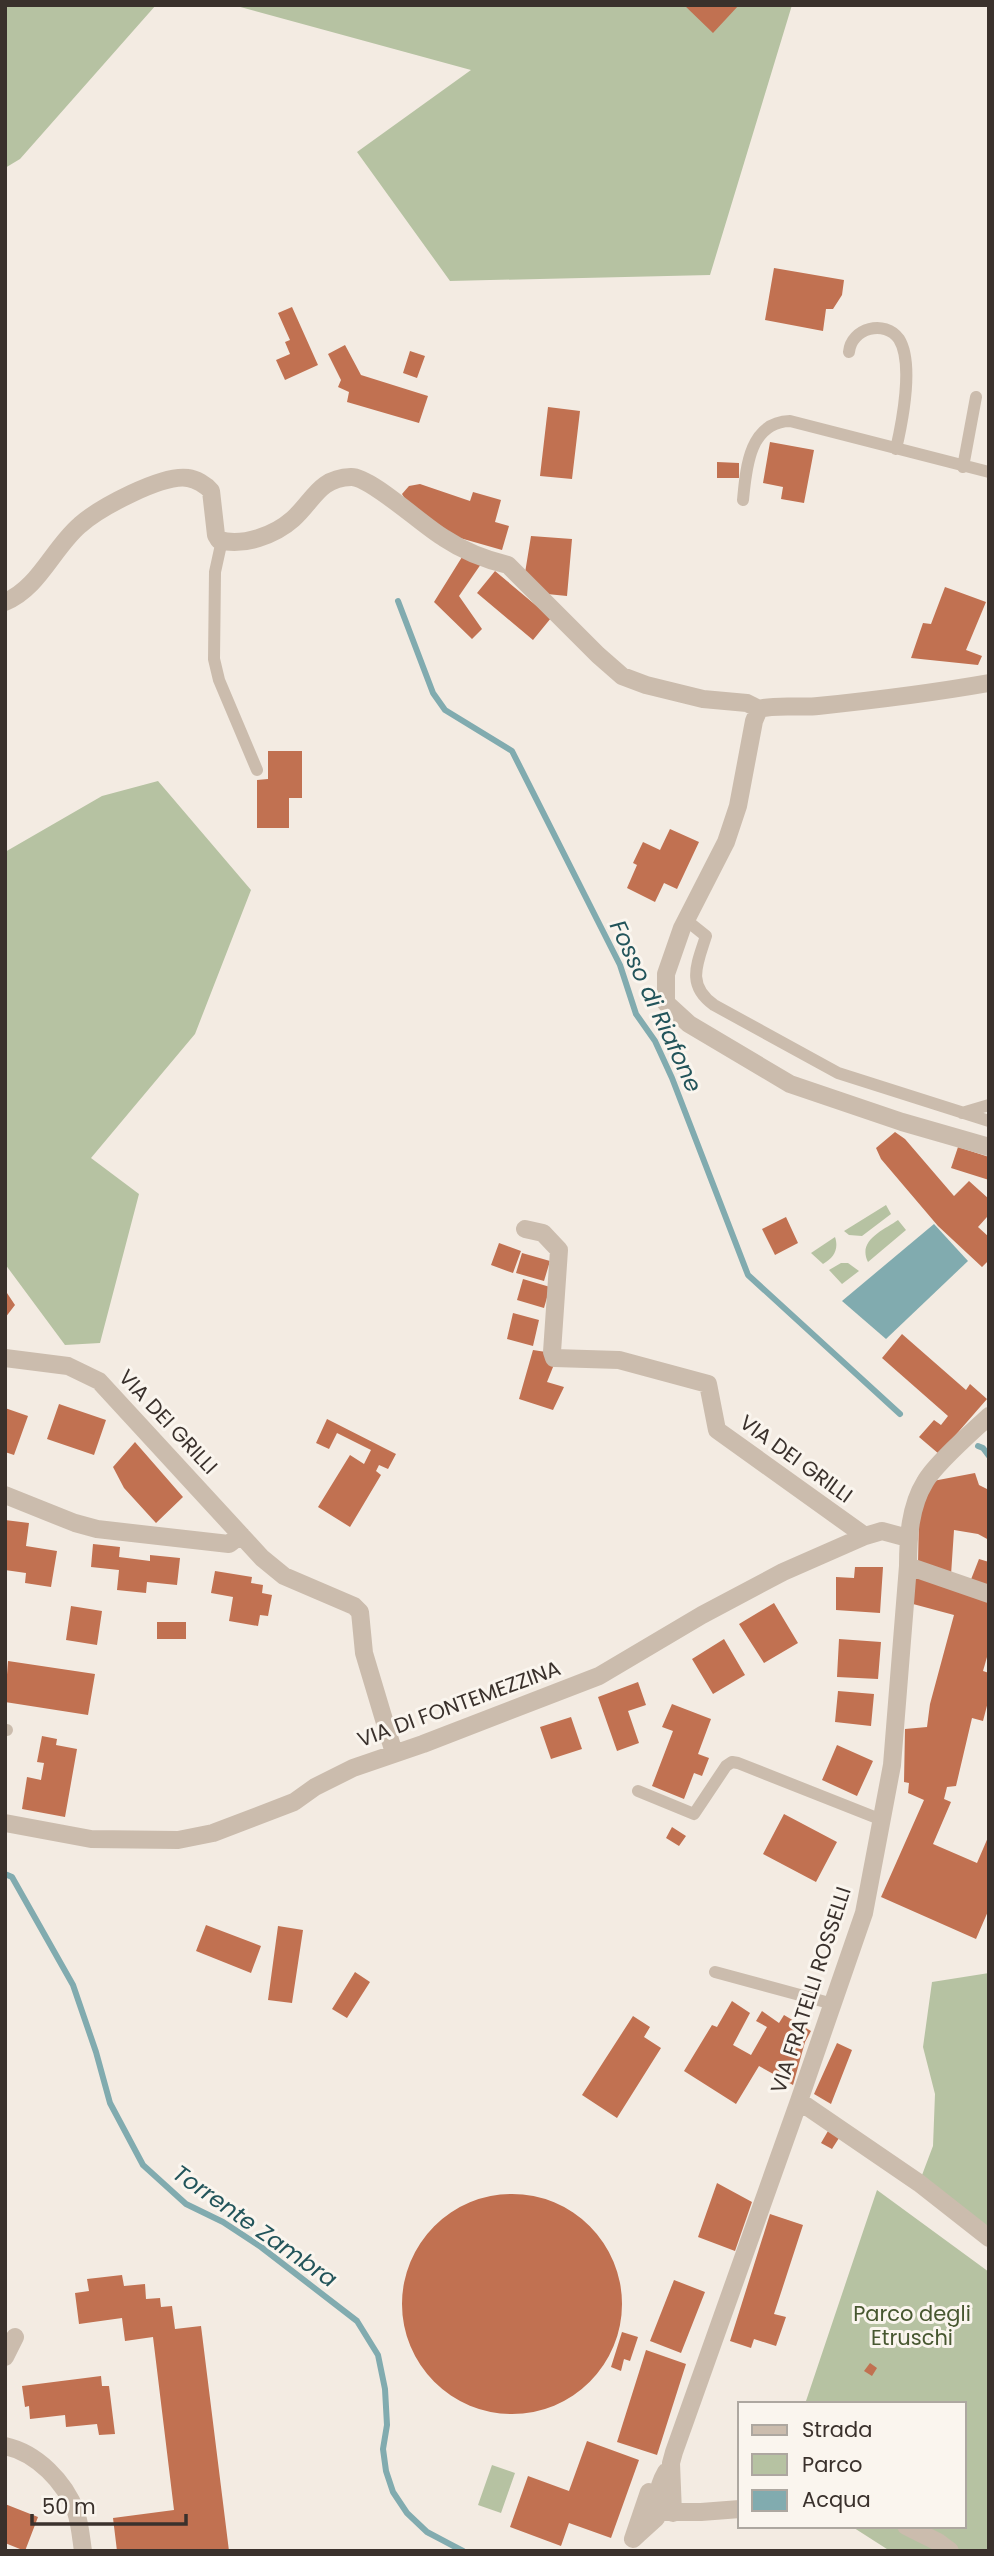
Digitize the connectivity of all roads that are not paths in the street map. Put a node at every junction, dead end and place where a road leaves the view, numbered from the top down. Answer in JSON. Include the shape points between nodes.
{"nodes":[{"id":1,"x":849,"y":352,"type":"dead end"},
{"id":2,"x":975,"y":397,"type":"dead end"},
{"id":3,"x":896,"y":449,"type":"junction"},
{"id":4,"x":963,"y":467,"type":"junction"},
{"id":5,"x":989,"y":472,"type":"edge"},
{"id":6,"x":743,"y":500,"type":"dead end"},
{"id":7,"x":222,"y":540,"type":"junction"},
{"id":8,"x":5,"y":602,"type":"edge"},
{"id":9,"x":989,"y":683,"type":"edge"},
{"id":10,"x":759,"y":709,"type":"junction"},
{"id":11,"x":257,"y":770,"type":"dead end"},
{"id":12,"x":686,"y":920,"type":"junction"},
{"id":13,"x":989,"y":1105,"type":"edge"},
{"id":14,"x":962,"y":1113,"type":"junction"},
{"id":15,"x":989,"y":1121,"type":"edge"},
{"id":16,"x":989,"y":1147,"type":"edge"},
{"id":17,"x":525,"y":1229,"type":"dead end"},
{"id":18,"x":5,"y":1358,"type":"edge"},
{"id":19,"x":989,"y":1416,"type":"edge"},
{"id":20,"x":5,"y":1495,"type":"edge"},
{"id":21,"x":241,"y":1535,"type":"junction"},
{"id":22,"x":865,"y":1536,"type":"junction"},
{"id":23,"x":908,"y":1538,"type":"junction"},
{"id":24,"x":908,"y":1566,"type":"junction"},
{"id":25,"x":989,"y":1594,"type":"edge"},
{"id":26,"x":394,"y":1753,"type":"junction"},
{"id":27,"x":638,"y":1791,"type":"dead end"},
{"id":28,"x":882,"y":1820,"type":"junction"},
{"id":29,"x":5,"y":1824,"type":"edge"},
{"id":30,"x":715,"y":1972,"type":"dead end"},
{"id":31,"x":833,"y":2004,"type":"junction"},
{"id":32,"x":800,"y":2102,"type":"junction"},
{"id":33,"x":989,"y":2238,"type":"edge"},
{"id":34,"x":15,"y":2337,"type":"dead end"},
{"id":35,"x":5,"y":2357,"type":"edge"},
{"id":36,"x":5,"y":2445,"type":"edge"},
{"id":37,"x":738,"y":2509,"type":"edge"},
{"id":38,"x":673,"y":2513,"type":"junction"},
{"id":39,"x":910,"y":2528,"type":"edge"},
{"id":40,"x":636,"y":2545,"type":"edge"},
{"id":41,"x":83,"y":2551,"type":"edge"},
{"id":42,"x":950,"y":2551,"type":"edge"}],
"edges":[{"from":1,"to":3,"type":"lane","via":[[853,337],[861,331],[881,328],[899,340],[906,399]]},
{"from":2,"to":4,"type":"lane"},
{"from":3,"to":4,"type":"lane"},
{"from":3,"to":6,"type":"lane","via":[[780,421],[762,433],[749,453]]},
{"from":4,"to":5,"type":"lane"},
{"from":7,"to":8,"type":"street","via":[[216,535],[214,505],[206,486],[188,478],[156,484],[118,499],[79,525],[22,594]]},
{"from":7,"to":10,"type":"street","via":[[242,543],[274,531],[293,519],[310,497],[332,480],[355,477],[446,540],[508,565],[622,676]]},
{"from":7,"to":11,"type":"lane","via":[[215,572],[214,659]]},
{"from":9,"to":10,"type":"street","via":[[915,696]]},
{"from":10,"to":12,"type":"street","via":[[726,842]]},
{"from":12,"to":14,"type":"lane","via":[[706,936],[695,977],[703,997],[714,1005],[838,1073]]},
{"from":12,"to":16,"type":"street","via":[[666,974],[666,1003],[689,1024],[790,1084]]},
{"from":13,"to":14,"type":"lane"},
{"from":14,"to":15,"type":"lane"},
{"from":17,"to":22,"type":"street","name":"VIA DEI GRILLI","via":[[543,1233],[559,1250],[554,1358],[619,1360],[708,1384],[717,1430]]},
{"from":18,"to":21,"type":"street","name":"VIA DEI GRILLI","via":[[68,1366],[99,1381]]},
{"from":19,"to":23,"type":"street","name":"VIA FRATELLI ROSSELLI","via":[[926,1479]]},
{"from":20,"to":21,"type":"street","via":[[97,1529],[229,1544]]},
{"from":21,"to":26,"type":"street","name":"VIA DEI GRILLI","via":[[284,1576],[360,1612],[364,1653]]},
{"from":22,"to":23,"type":"street","name":"VIA DI FONTEMEZZINA","via":[[882,1531]]},
{"from":22,"to":26,"type":"street","name":"VIA DI FONTEMEZZINA","via":[[783,1572],[599,1676]]},
{"from":23,"to":24,"type":"street","name":"VIA FRATELLI ROSSELLI"},
{"from":24,"to":25,"type":"street"},
{"from":24,"to":28,"type":"street","name":"VIA FRATELLI ROSSELLI","via":[[892,1765]]},
{"from":26,"to":29,"type":"street","name":"VIA DI FONTEMEZZINA","via":[[352,1768],[283,1806],[213,1833],[178,1840],[91,1839]]},
{"from":27,"to":28,"type":"lane","via":[[694,1814],[732,1762]]},
{"from":28,"to":31,"type":"street","name":"VIA FRATELLI ROSSELLI","via":[[864,1913]]},
{"from":30,"to":31,"type":"lane"},
{"from":31,"to":32,"type":"street","name":"VIA FRATELLI ROSSELLI"},
{"from":32,"to":33,"type":"street","via":[[919,2183]]},
{"from":32,"to":38,"type":"street","name":"VIA FRATELLI ROSSELLI","via":[[671,2463]]},
{"from":34,"to":35,"type":"street"},
{"from":36,"to":41,"type":"street","via":[[40,2460],[55,2477],[75,2510]]},
{"from":37,"to":38,"type":"street"},
{"from":38,"to":40,"type":"street"},
{"from":39,"to":42,"type":"street"}]}
